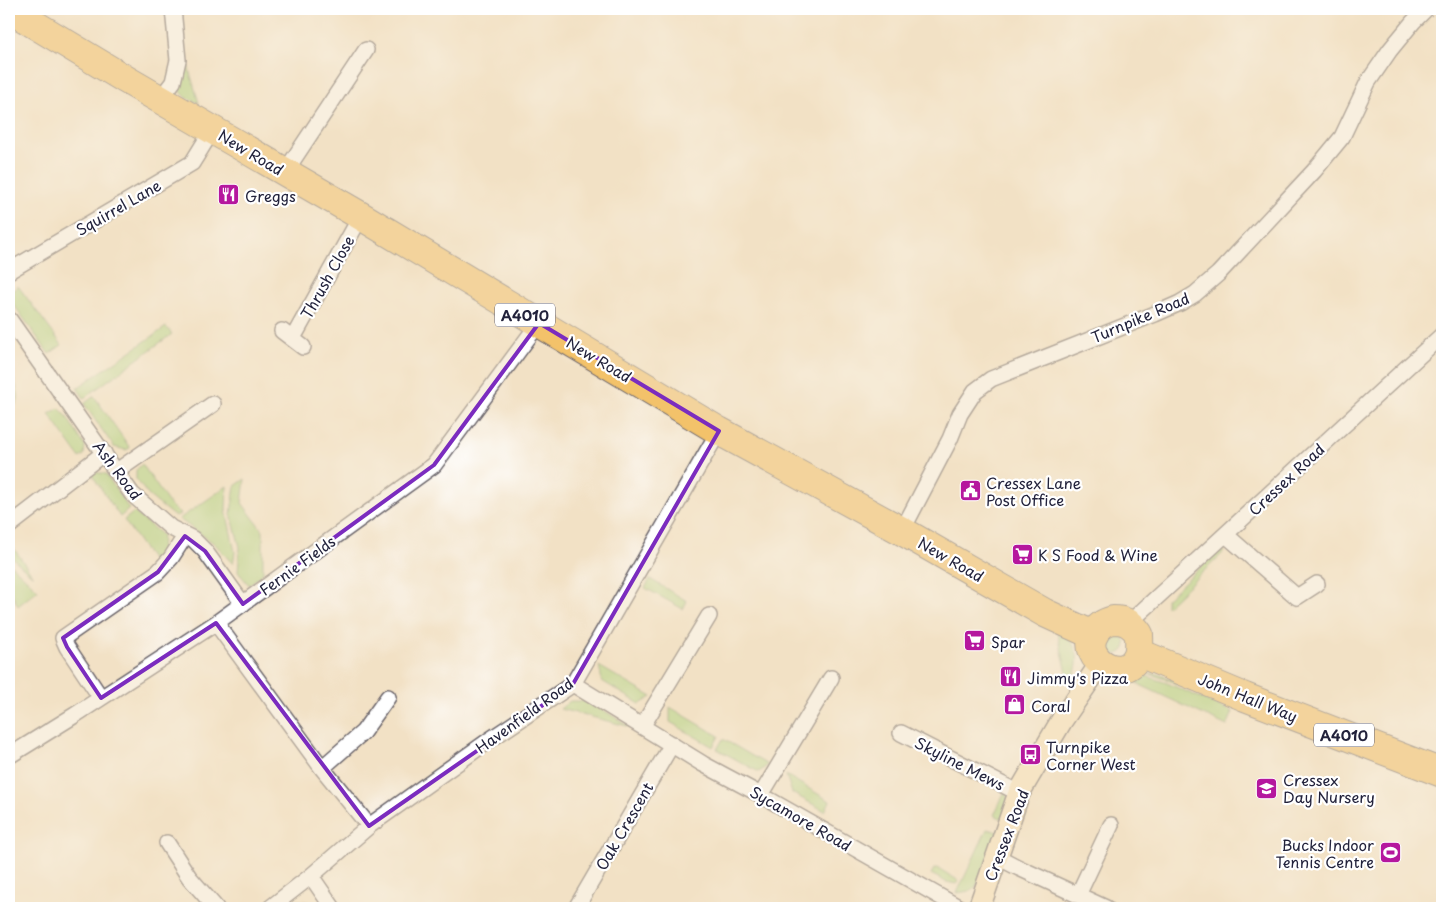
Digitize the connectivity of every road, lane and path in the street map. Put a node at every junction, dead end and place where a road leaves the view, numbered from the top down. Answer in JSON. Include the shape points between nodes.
{"nodes":[{"id":1,"x":9,"y":9,"type":"edge"},
{"id":2,"x":173,"y":9,"type":"edge"},
{"id":3,"x":1426,"y":9,"type":"edge"},
{"id":4,"x":366,"y":50,"type":"dead end"},
{"id":5,"x":160,"y":99,"type":"junction"},
{"id":6,"x":213,"y":130,"type":"junction"},
{"id":7,"x":285,"y":172,"type":"junction"},
{"id":8,"x":361,"y":216,"type":"junction"},
{"id":9,"x":9,"y":271,"type":"edge"},
{"id":10,"x":9,"y":319,"type":"edge"},
{"id":11,"x":539,"y":323,"type":"junction"},
{"id":12,"x":1442,"y":336,"type":"edge"},
{"id":13,"x":293,"y":338,"type":"dead end"},
{"id":14,"x":212,"y":404,"type":"dead end"},
{"id":15,"x":719,"y":431,"type":"junction"},
{"id":16,"x":104,"y":453,"type":"junction"},
{"id":17,"x":117,"y":471,"type":"junction"},
{"id":18,"x":9,"y":526,"type":"edge"},
{"id":19,"x":902,"y":531,"type":"junction"},
{"id":20,"x":1226,"y":535,"type":"junction"},
{"id":21,"x":185,"y":536,"type":"junction"},
{"id":22,"x":1317,"y":584,"type":"dead end"},
{"id":23,"x":243,"y":604,"type":"junction"},
{"id":24,"x":708,"y":616,"type":"dead end"},
{"id":25,"x":216,"y":623,"type":"junction"},
{"id":26,"x":1129,"y":623,"type":"junction"},
{"id":27,"x":1093,"y":635,"type":"junction"},
{"id":28,"x":1138,"y":654,"type":"junction"},
{"id":29,"x":1101,"y":663,"type":"junction"},
{"id":30,"x":831,"y":678,"type":"dead end"},
{"id":31,"x":573,"y":684,"type":"junction"},
{"id":32,"x":388,"y":697,"type":"dead end"},
{"id":33,"x":101,"y":698,"type":"junction"},
{"id":34,"x":643,"y":726,"type":"junction"},
{"id":35,"x":901,"y":733,"type":"dead end"},
{"id":36,"x":672,"y":744,"type":"junction"},
{"id":37,"x":9,"y":756,"type":"edge"},
{"id":38,"x":322,"y":768,"type":"junction"},
{"id":39,"x":1442,"y":773,"type":"edge"},
{"id":40,"x":1020,"y":793,"type":"junction"},
{"id":41,"x":762,"y":794,"type":"junction"},
{"id":42,"x":1111,"y":825,"type":"dead end"},
{"id":43,"x":369,"y":826,"type":"junction"},
{"id":44,"x":167,"y":843,"type":"dead end"},
{"id":45,"x":996,"y":856,"type":"junction"},
{"id":46,"x":311,"y":876,"type":"junction"},
{"id":47,"x":1078,"y":895,"type":"junction"},
{"id":48,"x":216,"y":908,"type":"edge"},
{"id":49,"x":270,"y":908,"type":"edge"},
{"id":50,"x":333,"y":908,"type":"edge"},
{"id":51,"x":576,"y":908,"type":"edge"},
{"id":52,"x":960,"y":908,"type":"edge"},
{"id":53,"x":979,"y":908,"type":"edge"},
{"id":54,"x":1106,"y":908,"type":"edge"}],
"edges":[{"from":1,"to":5,"type":"highway","name":"New Road","number":"A4010"},
{"from":2,"to":5,"type":"street","via":[[178,60],[173,82]]},
{"from":3,"to":19,"type":"street","name":"Turnpike Road","via":[[1390,50],[1368,82],[1336,144],[1218,274],[1195,294],[1180,303],[991,378],[975,390]]},
{"from":4,"to":7,"type":"street"},
{"from":5,"to":6,"type":"highway","name":"New Road","number":"A4010"},
{"from":6,"to":7,"type":"highway","name":"New Road","number":"A4010"},
{"from":6,"to":9,"type":"street","name":"Squirrel Lane","via":[[192,163]]},
{"from":7,"to":8,"type":"highway","name":"New Road","number":"A4010"},
{"from":8,"to":11,"type":"highway","name":"New Road","number":"A4010"},
{"from":8,"to":13,"type":"street","name":"Thrush Close"},
{"from":10,"to":16,"type":"street","name":"Ash Road"},
{"from":11,"to":15,"type":"highway","name":"New Road","number":"A4010"},
{"from":11,"to":23,"type":"street","name":"Fernie Fields","via":[[434,465]]},
{"from":12,"to":20,"type":"street","name":"Cressex Road"},
{"from":14,"to":17,"type":"street"},
{"from":15,"to":19,"type":"highway","name":"New Road","number":"A4010"},
{"from":15,"to":31,"type":"street","name":"Havenfield Road"},
{"from":16,"to":17,"type":"street","name":"Ash Road"},
{"from":16,"to":18,"type":"street"},
{"from":17,"to":21,"type":"street","name":"Ash Road","via":[[132,494]]},
{"from":19,"to":27,"type":"highway","name":"New Road","number":"A4010","via":[[1038,609]]},
{"from":20,"to":22,"type":"street","via":[[1296,597]]},
{"from":20,"to":26,"type":"street","name":"Cressex Road"},
{"from":21,"to":23,"type":"street","name":"Ash Road","via":[[205,551]]},
{"from":21,"to":33,"type":"street","via":[[158,572],[63,638],[66,648]]},
{"from":23,"to":25,"type":"street","name":"Fernie Fields"},
{"from":24,"to":34,"type":"street"},
{"from":25,"to":33,"type":"street","name":"Fernie Fields"},
{"from":25,"to":38,"type":"street"},
{"from":26,"to":27,"type":"highway","via":[[1122,620],[1105,622]]},
{"from":26,"to":28,"type":"highway","via":[[1139,634]]},
{"from":27,"to":29,"type":"highway","via":[[1090,645]]},
{"from":28,"to":29,"type":"highway","via":[[1130,666],[1122,669]]},
{"from":28,"to":39,"type":"highway","name":"John Hall Way","number":"A4010"},
{"from":29,"to":40,"type":"street","name":"Cressex Road","via":[[1062,720]]},
{"from":30,"to":41,"type":"street"},
{"from":31,"to":34,"type":"street","name":"Sycamore Road"},
{"from":31,"to":43,"type":"street","name":"Havenfield Road"},
{"from":32,"to":38,"type":"street","via":[[363,732]]},
{"from":33,"to":37,"type":"street","name":"Fernie Fields"},
{"from":34,"to":36,"type":"street","name":"Sycamore Road"},
{"from":35,"to":40,"type":"street","name":"Skyline Mews"},
{"from":36,"to":41,"type":"street","name":"Sycamore Road"},
{"from":36,"to":51,"type":"street","name":"Oak Crescent"},
{"from":38,"to":43,"type":"street"},
{"from":40,"to":45,"type":"street","name":"Cressex Road"},
{"from":41,"to":52,"type":"street","name":"Sycamore Road"},
{"from":42,"to":47,"type":"street"},
{"from":43,"to":46,"type":"street","name":"Havenfield Road"},
{"from":44,"to":48,"type":"street","via":[[189,877]]},
{"from":45,"to":47,"type":"street"},
{"from":45,"to":53,"type":"street","name":"Cressex Road"},
{"from":46,"to":49,"type":"street","name":"Havenfield Road"},
{"from":46,"to":50,"type":"street"},
{"from":47,"to":54,"type":"street"}]}
